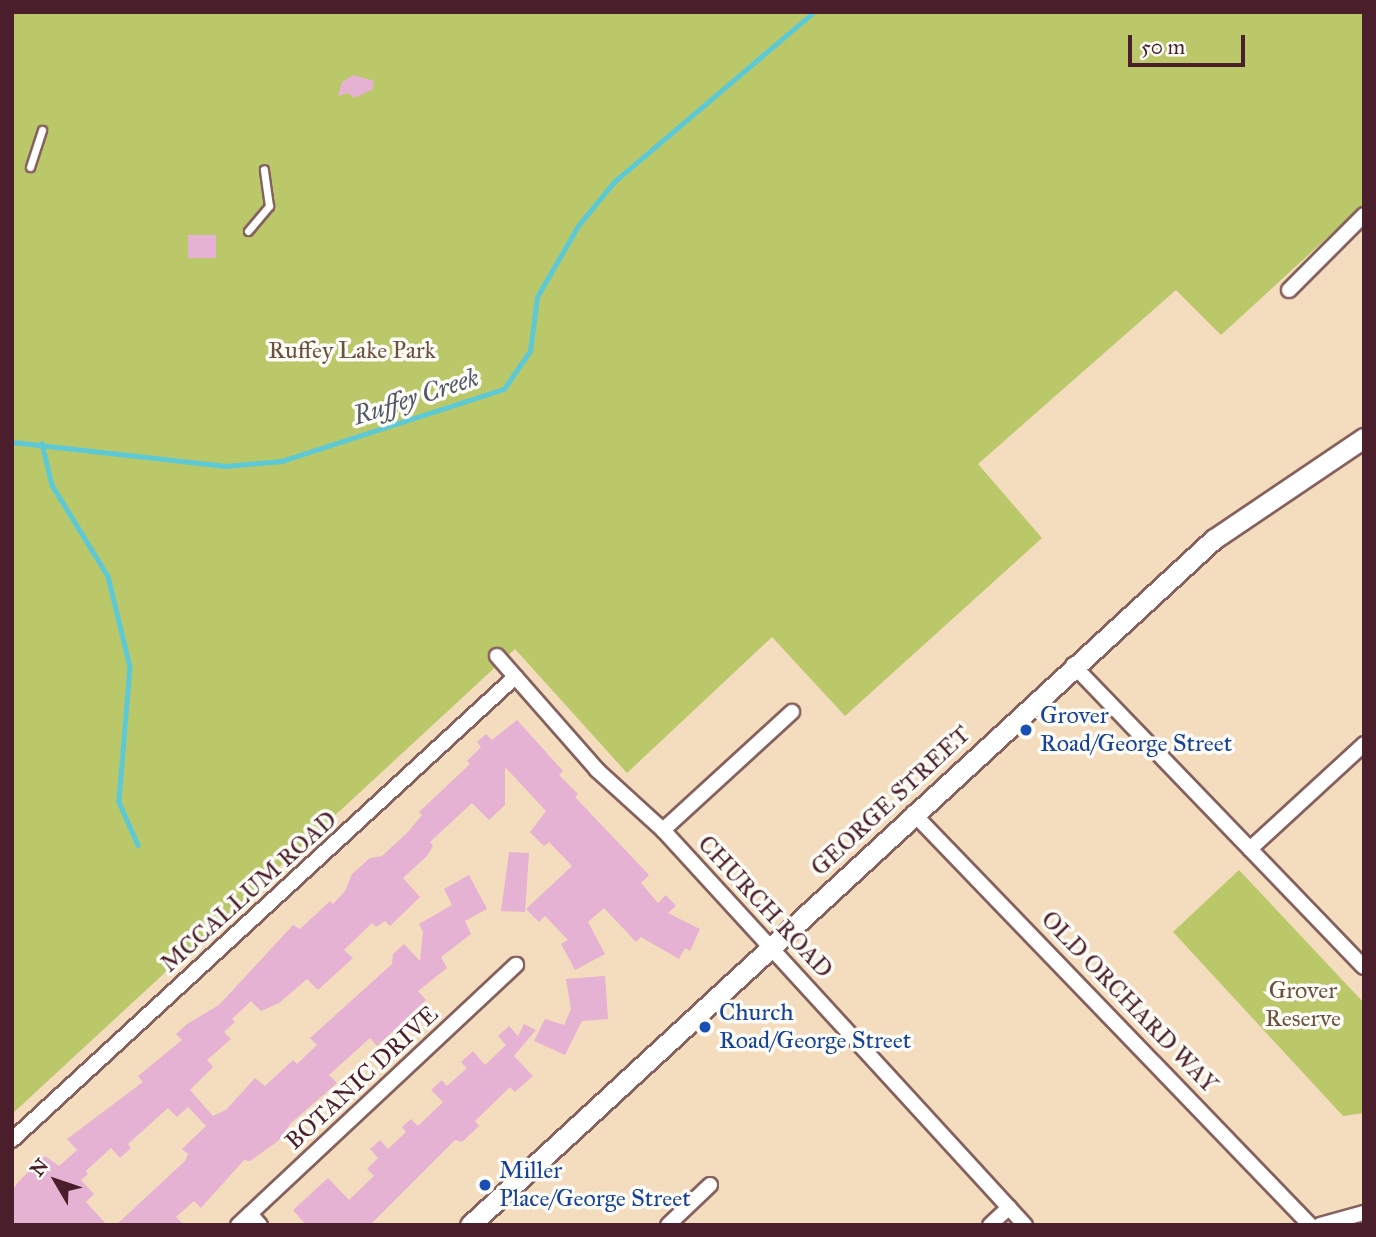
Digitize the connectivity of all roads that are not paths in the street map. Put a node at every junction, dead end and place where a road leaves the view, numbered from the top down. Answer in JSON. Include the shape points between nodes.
{"nodes":[{"id":1,"x":42,"y":130,"type":"dead end"},
{"id":2,"x":30,"y":167,"type":"dead end"},
{"id":3,"x":264,"y":169,"type":"dead end"},
{"id":4,"x":1364,"y":215,"type":"edge"},
{"id":5,"x":248,"y":231,"type":"dead end"},
{"id":6,"x":1289,"y":290,"type":"dead end"},
{"id":7,"x":1364,"y":438,"type":"edge"},
{"id":8,"x":497,"y":656,"type":"dead end"},
{"id":9,"x":1073,"y":665,"type":"junction"},
{"id":10,"x":515,"y":677,"type":"junction"},
{"id":11,"x":792,"y":712,"type":"dead end"},
{"id":12,"x":1364,"y":744,"type":"edge"},
{"id":13,"x":914,"y":813,"type":"junction"},
{"id":14,"x":663,"y":830,"type":"junction"},
{"id":15,"x":1250,"y":849,"type":"junction"},
{"id":16,"x":771,"y":946,"type":"junction"},
{"id":17,"x":516,"y":965,"type":"dead end"},
{"id":18,"x":1364,"y":967,"type":"edge"},
{"id":19,"x":12,"y":1140,"type":"edge"},
{"id":20,"x":710,"y":1185,"type":"dead end"},
{"id":21,"x":1009,"y":1208,"type":"junction"},
{"id":22,"x":250,"y":1213,"type":"junction"},
{"id":23,"x":1364,"y":1213,"type":"edge"},
{"id":24,"x":1337,"y":1222,"type":"edge"},
{"id":25,"x":238,"y":1225,"type":"edge"},
{"id":26,"x":260,"y":1225,"type":"edge"},
{"id":27,"x":470,"y":1225,"type":"edge"},
{"id":28,"x":668,"y":1225,"type":"edge"},
{"id":29,"x":990,"y":1225,"type":"edge"},
{"id":30,"x":1025,"y":1225,"type":"edge"},
{"id":31,"x":1310,"y":1225,"type":"edge"},
{"id":32,"x":1320,"y":1225,"type":"edge"}],
"edges":[{"from":1,"to":2,"type":"lane"},
{"from":3,"to":5,"type":"lane","via":[[269,205]]},
{"from":4,"to":6,"type":"street"},
{"from":7,"to":9,"type":"main road","name":"GEORGE STREET","via":[[1240,517]]},
{"from":8,"to":10,"type":"street","name":"CHURCH ROAD"},
{"from":9,"to":13,"type":"main road","name":"GEORGE STREET"},
{"from":9,"to":15,"type":"street"},
{"from":10,"to":14,"type":"street","name":"CHURCH ROAD","via":[[597,769]]},
{"from":10,"to":19,"type":"street","name":"MCCALLUM ROAD"},
{"from":11,"to":14,"type":"street"},
{"from":12,"to":15,"type":"street"},
{"from":13,"to":16,"type":"main road","name":"GEORGE STREET"},
{"from":13,"to":31,"type":"street","name":"OLD ORCHARD WAY"},
{"from":14,"to":16,"type":"street","name":"CHURCH ROAD"},
{"from":15,"to":18,"type":"street"},
{"from":16,"to":21,"type":"street","name":"CHURCH ROAD"},
{"from":16,"to":27,"type":"main road","name":"GEORGE STREET"},
{"from":17,"to":22,"type":"street","name":"BOTANIC DRIVE"},
{"from":20,"to":28,"type":"street"},
{"from":21,"to":29,"type":"street"},
{"from":21,"to":30,"type":"street","name":"CHURCH ROAD"},
{"from":22,"to":25,"type":"street","name":"BOTANIC DRIVE"},
{"from":22,"to":26,"type":"street"},
{"from":23,"to":24,"type":"street"},
{"from":24,"to":32,"type":"street"}]}
